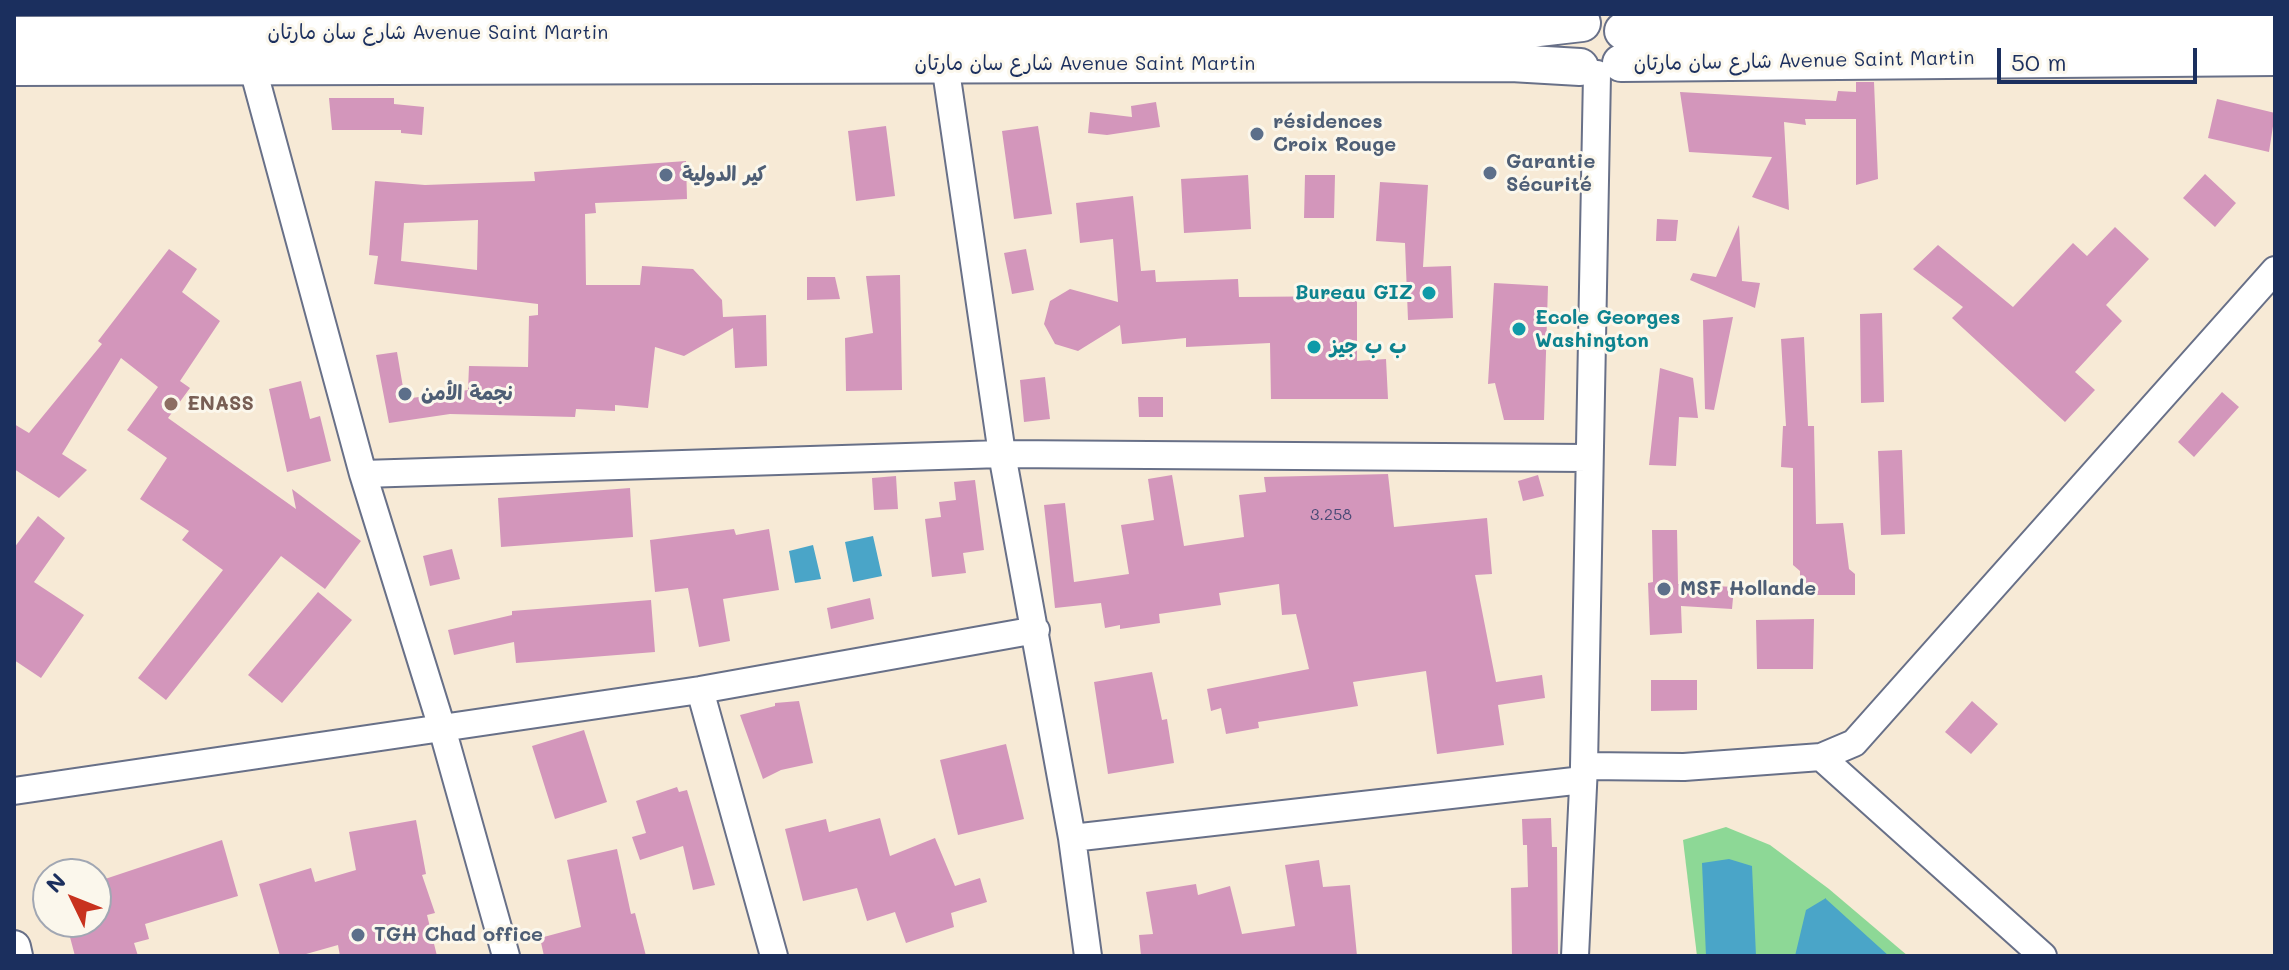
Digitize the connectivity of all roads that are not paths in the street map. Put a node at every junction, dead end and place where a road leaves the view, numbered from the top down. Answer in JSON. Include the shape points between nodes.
{"nodes":[{"id":1,"x":314,"y":23,"type":"edge"},
{"id":2,"x":541,"y":23,"type":"edge"},
{"id":3,"x":706,"y":23,"type":"edge"},
{"id":4,"x":1004,"y":23,"type":"edge"},
{"id":5,"x":1418,"y":23,"type":"edge"},
{"id":6,"x":1839,"y":23,"type":"edge"},
{"id":7,"x":2275,"y":31,"type":"edge"},
{"id":8,"x":14,"y":35,"type":"edge"},
{"id":9,"x":1622,"y":46,"type":"edge"},
{"id":10,"x":2275,"y":57,"type":"edge"},
{"id":11,"x":945,"y":64,"type":"junction"},
{"id":12,"x":252,"y":65,"type":"junction"},
{"id":13,"x":14,"y":67,"type":"edge"},
{"id":14,"x":2275,"y":270,"type":"edge"},
{"id":15,"x":1002,"y":454,"type":"junction"},
{"id":16,"x":1588,"y":458,"type":"junction"},
{"id":17,"x":363,"y":474,"type":"junction"},
{"id":18,"x":1036,"y":630,"type":"junction"},
{"id":19,"x":700,"y":690,"type":"junction"},
{"id":20,"x":442,"y":728,"type":"junction"},
{"id":21,"x":1821,"y":757,"type":"junction"},
{"id":22,"x":1583,"y":773,"type":"junction"},
{"id":23,"x":14,"y":791,"type":"edge"},
{"id":24,"x":1072,"y":838,"type":"junction"},
{"id":25,"x":14,"y":947,"type":"edge"},
{"id":26,"x":16,"y":956,"type":"edge"},
{"id":27,"x":506,"y":956,"type":"edge"},
{"id":28,"x":774,"y":956,"type":"edge"},
{"id":29,"x":1088,"y":956,"type":"edge"},
{"id":30,"x":1575,"y":956,"type":"edge"},
{"id":31,"x":2043,"y":956,"type":"edge"}],
"edges":[{"from":1,"to":2,"type":"main road","name":"شارع سان مارتان Avenue Saint Martin"},
{"from":1,"to":8,"type":"main road","name":"شارع سان مارتان Avenue Saint Martin"},
{"from":2,"to":3,"type":"main road","name":"شارع سان مارتان Avenue Saint Martin"},
{"from":3,"to":4,"type":"main road","name":"شارع سان مارتان Avenue Saint Martin"},
{"from":4,"to":5,"type":"main road","name":"شارع سان مارتان Avenue Saint Martin"},
{"from":5,"to":9,"type":"main road","name":"شارع سان مارتان Avenue Saint Martin","via":[[1512,31],[1582,23],[1570,43]]},
{"from":6,"to":7,"type":"main road","name":"شارع سان مارتان Avenue Saint Martin"},
{"from":6,"to":9,"type":"main road","name":"شارع سان مارتان Avenue Saint Martin"},
{"from":9,"to":10,"type":"main road","name":"شارع سان مارتان Avenue Saint Martin"},
{"from":9,"to":11,"type":"main road","name":"شارع سان مارتان Avenue Saint Martin","via":[[1511,63]]},
{"from":9,"to":16,"type":"street"},
{"from":11,"to":12,"type":"main road","name":"شارع سان مارتان Avenue Saint Martin"},
{"from":11,"to":15,"type":"street"},
{"from":12,"to":13,"type":"main road","name":"شارع سان مارتان Avenue Saint Martin"},
{"from":12,"to":17,"type":"street"},
{"from":14,"to":21,"type":"street","via":[[1854,743]]},
{"from":15,"to":16,"type":"street"},
{"from":15,"to":17,"type":"street"},
{"from":15,"to":18,"type":"street"},
{"from":16,"to":22,"type":"street"},
{"from":17,"to":20,"type":"street"},
{"from":18,"to":19,"type":"street"},
{"from":18,"to":24,"type":"street"},
{"from":19,"to":20,"type":"street"},
{"from":19,"to":28,"type":"street"},
{"from":20,"to":23,"type":"street"},
{"from":20,"to":27,"type":"street"},
{"from":21,"to":22,"type":"street"},
{"from":21,"to":31,"type":"street"},
{"from":22,"to":24,"type":"street"},
{"from":22,"to":30,"type":"street"},
{"from":24,"to":29,"type":"street"},
{"from":25,"to":26,"type":"street"}]}
